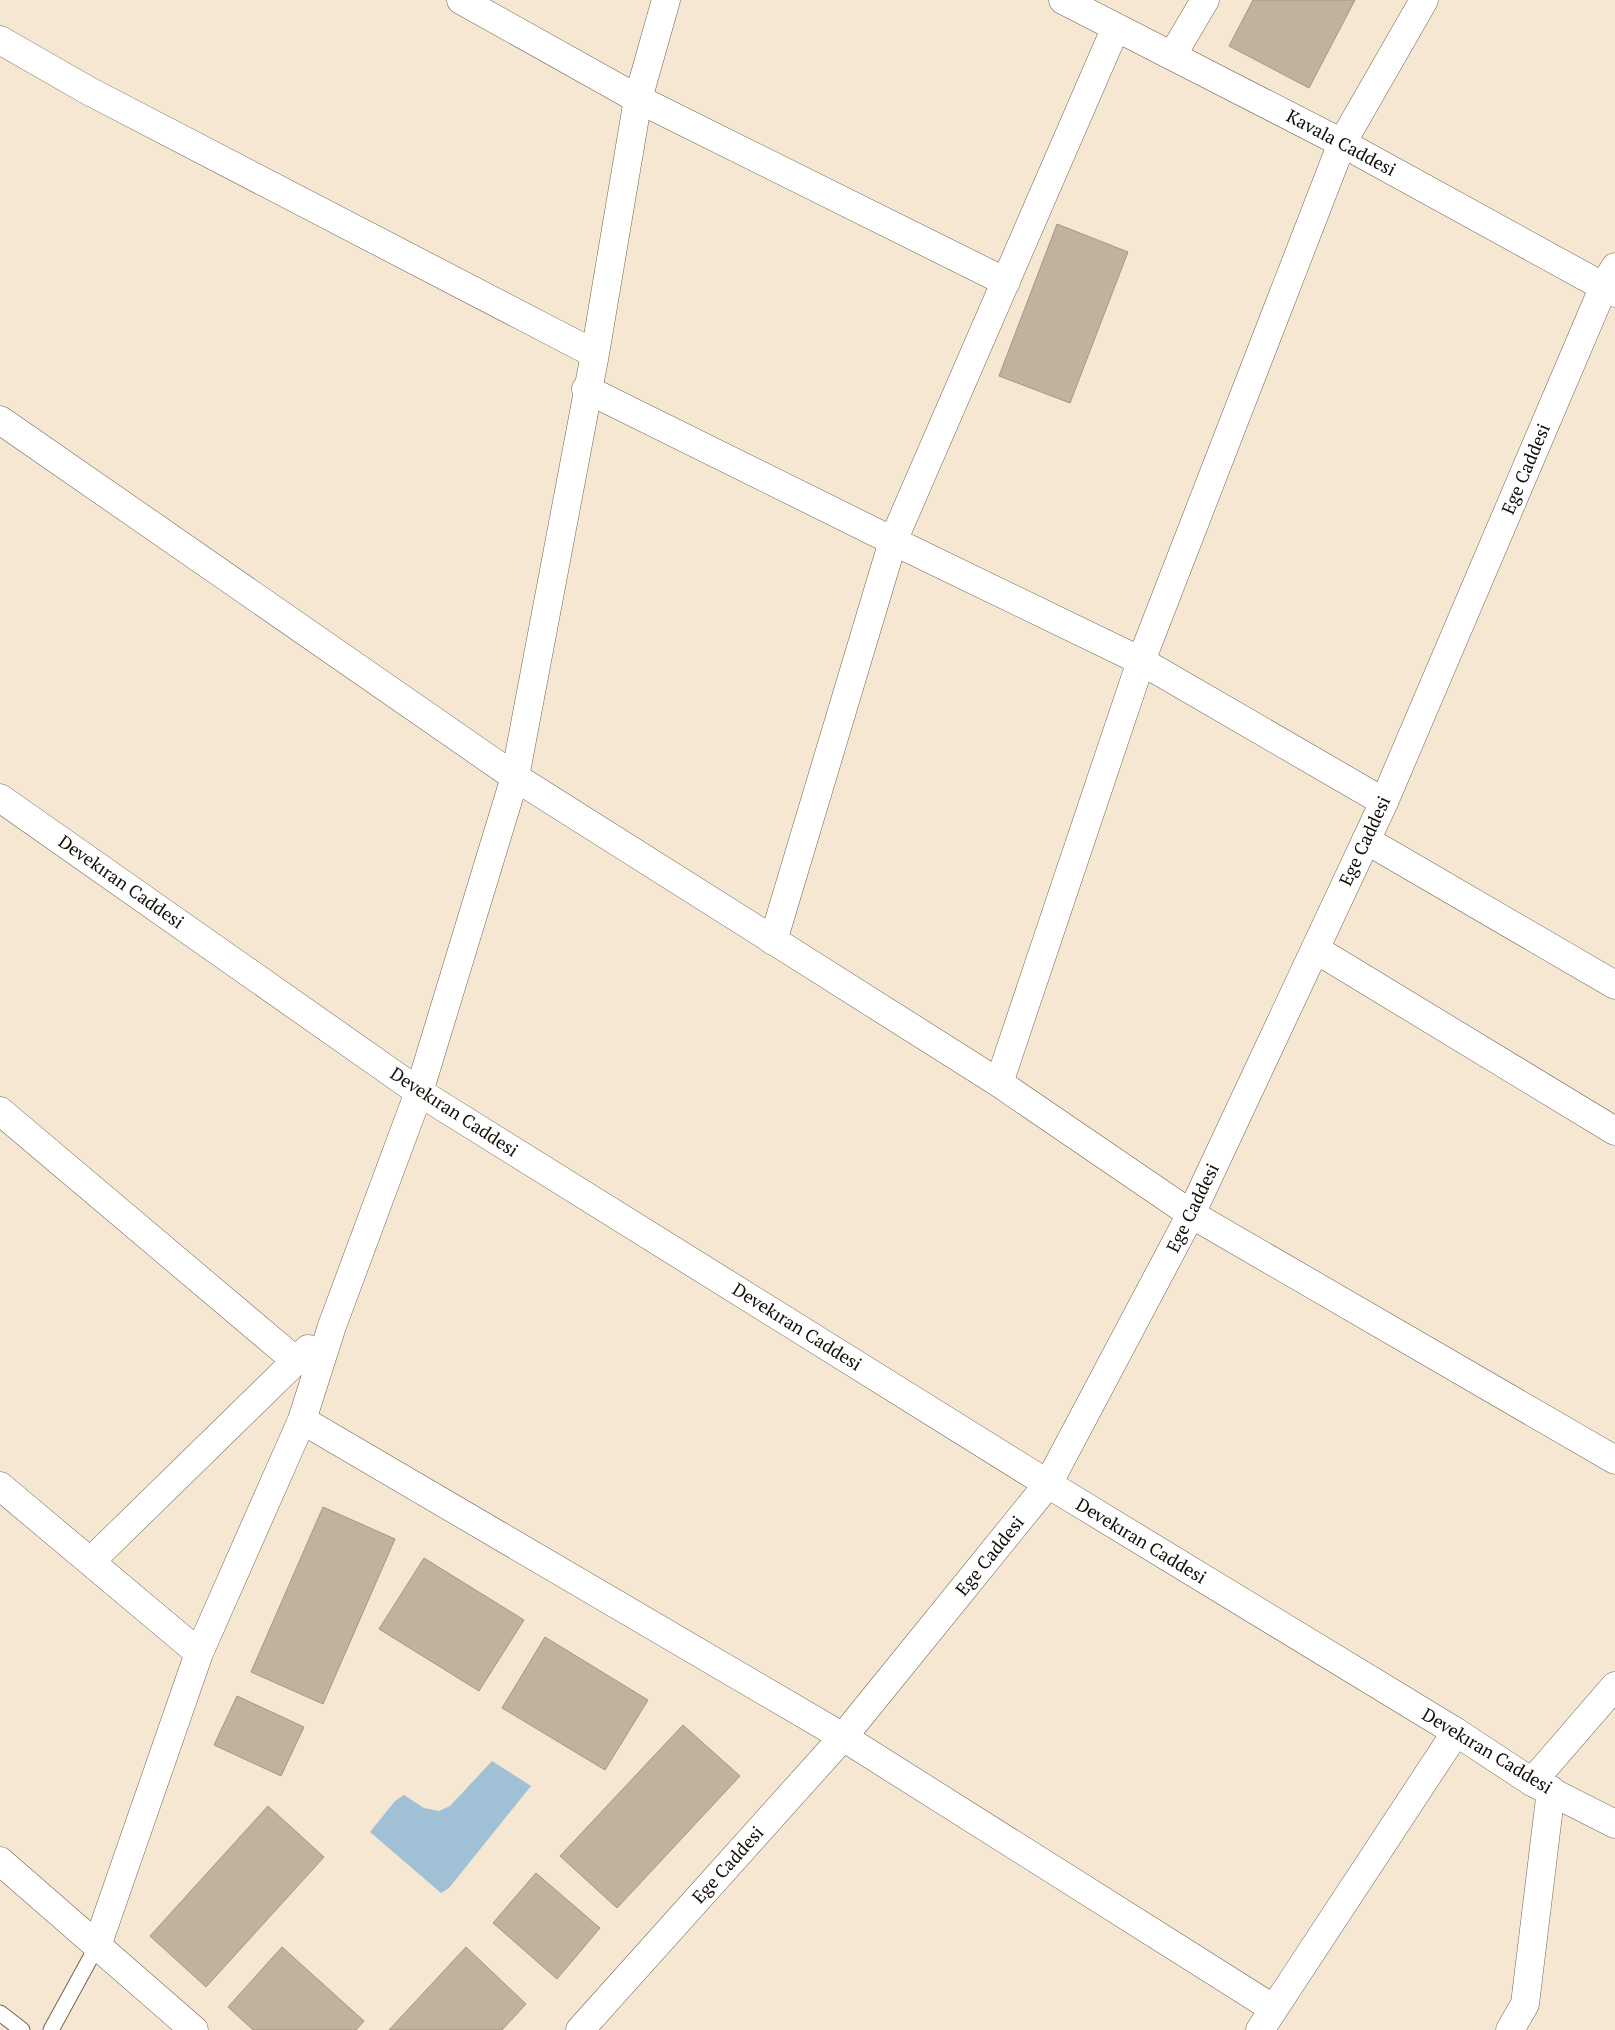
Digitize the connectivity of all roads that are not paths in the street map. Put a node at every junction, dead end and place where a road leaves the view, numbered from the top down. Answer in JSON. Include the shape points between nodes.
{"nodes":[{"id":1,"x":461,"y":0,"type":"edge"},
{"id":2,"x":666,"y":0,"type":"edge"},
{"id":3,"x":1063,"y":0,"type":"edge"},
{"id":4,"x":1205,"y":0,"type":"edge"},
{"id":5,"x":1424,"y":0,"type":"edge"},
{"id":6,"x":1116,"y":27,"type":"junction"},
{"id":7,"x":0,"y":40,"type":"edge"},
{"id":8,"x":1172,"y":56,"type":"junction"},
{"id":9,"x":638,"y":99,"type":"junction"},
{"id":10,"x":1342,"y":143,"type":"junction"},
{"id":11,"x":1006,"y":282,"type":"junction"},
{"id":12,"x":1611,"y":282,"type":"edge"},
{"id":13,"x":594,"y":354,"type":"junction"},
{"id":14,"x":586,"y":389,"type":"junction"},
{"id":15,"x":0,"y":420,"type":"edge"},
{"id":16,"x":893,"y":541,"type":"junction"},
{"id":17,"x":1141,"y":661,"type":"junction"},
{"id":18,"x":515,"y":777,"type":"junction"},
{"id":19,"x":0,"y":798,"type":"edge"},
{"id":20,"x":1384,"y":802,"type":"junction"},
{"id":21,"x":1366,"y":840,"type":"junction"},
{"id":22,"x":773,"y":940,"type":"junction"},
{"id":23,"x":1315,"y":949,"type":"junction"},
{"id":24,"x":1615,"y":985,"type":"edge"},
{"id":25,"x":999,"y":1083,"type":"junction"},
{"id":26,"x":419,"y":1092,"type":"junction"},
{"id":27,"x":0,"y":1112,"type":"edge"},
{"id":28,"x":1615,"y":1130,"type":"edge"},
{"id":29,"x":1191,"y":1214,"type":"junction"},
{"id":30,"x":332,"y":1326,"type":"junction"},
{"id":31,"x":296,"y":1361,"type":"junction"},
{"id":32,"x":302,"y":1420,"type":"junction"},
{"id":33,"x":1615,"y":1460,"type":"edge"},
{"id":34,"x":1048,"y":1484,"type":"junction"},
{"id":35,"x":0,"y":1486,"type":"edge"},
{"id":36,"x":90,"y":1561,"type":"junction"},
{"id":37,"x":198,"y":1653,"type":"junction"},
{"id":38,"x":1615,"y":1686,"type":"edge"},
{"id":39,"x":1456,"y":1732,"type":"junction"},
{"id":40,"x":842,"y":1737,"type":"junction"},
{"id":41,"x":1541,"y":1786,"type":"junction"},
{"id":42,"x":1615,"y":1824,"type":"edge"},
{"id":43,"x":0,"y":1861,"type":"edge"},
{"id":44,"x":97,"y":1946,"type":"junction"},
{"id":45,"x":0,"y":2013,"type":"edge"},
{"id":46,"x":1267,"y":2020,"type":"edge"},
{"id":47,"x":22,"y":2030,"type":"edge"},
{"id":48,"x":51,"y":2030,"type":"edge"},
{"id":49,"x":194,"y":2030,"type":"edge"},
{"id":50,"x":580,"y":2030,"type":"edge"},
{"id":51,"x":1510,"y":2030,"type":"edge"}],
"edges":[{"from":1,"to":9,"type":"street"},
{"from":2,"to":9,"type":"street"},
{"from":3,"to":6,"type":"street","name":"Kavala Caddesi"},
{"from":4,"to":8,"type":"street"},
{"from":5,"to":10,"type":"street"},
{"from":6,"to":8,"type":"street","name":"Kavala Caddesi"},
{"from":6,"to":11,"type":"street"},
{"from":7,"to":13,"type":"street","via":[[89,91]]},
{"from":8,"to":10,"type":"street","name":"Kavala Caddesi"},
{"from":9,"to":11,"type":"street"},
{"from":9,"to":13,"type":"street"},
{"from":10,"to":12,"type":"street","name":"Kavala Caddesi"},
{"from":10,"to":17,"type":"street"},
{"from":11,"to":16,"type":"street"},
{"from":12,"to":20,"type":"street","name":"Ege Caddesi"},
{"from":13,"to":14,"type":"street"},
{"from":14,"to":16,"type":"street"},
{"from":14,"to":18,"type":"street"},
{"from":15,"to":18,"type":"street"},
{"from":16,"to":17,"type":"street"},
{"from":16,"to":22,"type":"street"},
{"from":17,"to":20,"type":"street"},
{"from":17,"to":25,"type":"street"},
{"from":18,"to":22,"type":"street"},
{"from":18,"to":26,"type":"street"},
{"from":19,"to":26,"type":"street","name":"Devekıran Caddesi"},
{"from":20,"to":21,"type":"street","name":"Ege Caddesi"},
{"from":21,"to":23,"type":"street","name":"Ege Caddesi"},
{"from":21,"to":24,"type":"street"},
{"from":22,"to":25,"type":"street"},
{"from":23,"to":28,"type":"street"},
{"from":23,"to":29,"type":"street","name":"Ege Caddesi"},
{"from":25,"to":29,"type":"street"},
{"from":26,"to":30,"type":"street"},
{"from":26,"to":34,"type":"street","name":"Devekıran Caddesi"},
{"from":27,"to":31,"type":"street"},
{"from":29,"to":33,"type":"street"},
{"from":29,"to":34,"type":"street","name":"Ege Caddesi"},
{"from":30,"to":31,"type":"street"},
{"from":30,"to":32,"type":"street"},
{"from":31,"to":36,"type":"street"},
{"from":32,"to":37,"type":"street"},
{"from":32,"to":40,"type":"street"},
{"from":34,"to":39,"type":"street","name":"Devekıran Caddesi"},
{"from":34,"to":40,"type":"street","name":"Ege Caddesi"},
{"from":35,"to":36,"type":"street"},
{"from":36,"to":37,"type":"street"},
{"from":37,"to":44,"type":"street"},
{"from":38,"to":41,"type":"street"},
{"from":39,"to":41,"type":"street","name":"Devekıran Caddesi"},
{"from":39,"to":46,"type":"street"},
{"from":40,"to":46,"type":"street"},
{"from":40,"to":50,"type":"street","name":"Ege Caddesi"},
{"from":41,"to":42,"type":"street","name":"Devekıran Caddesi"},
{"from":41,"to":51,"type":"street","via":[[1525,2004]]},
{"from":43,"to":44,"type":"street"},
{"from":44,"to":48,"type":"lane"},
{"from":44,"to":49,"type":"street"},
{"from":45,"to":47,"type":"lane"}]}
